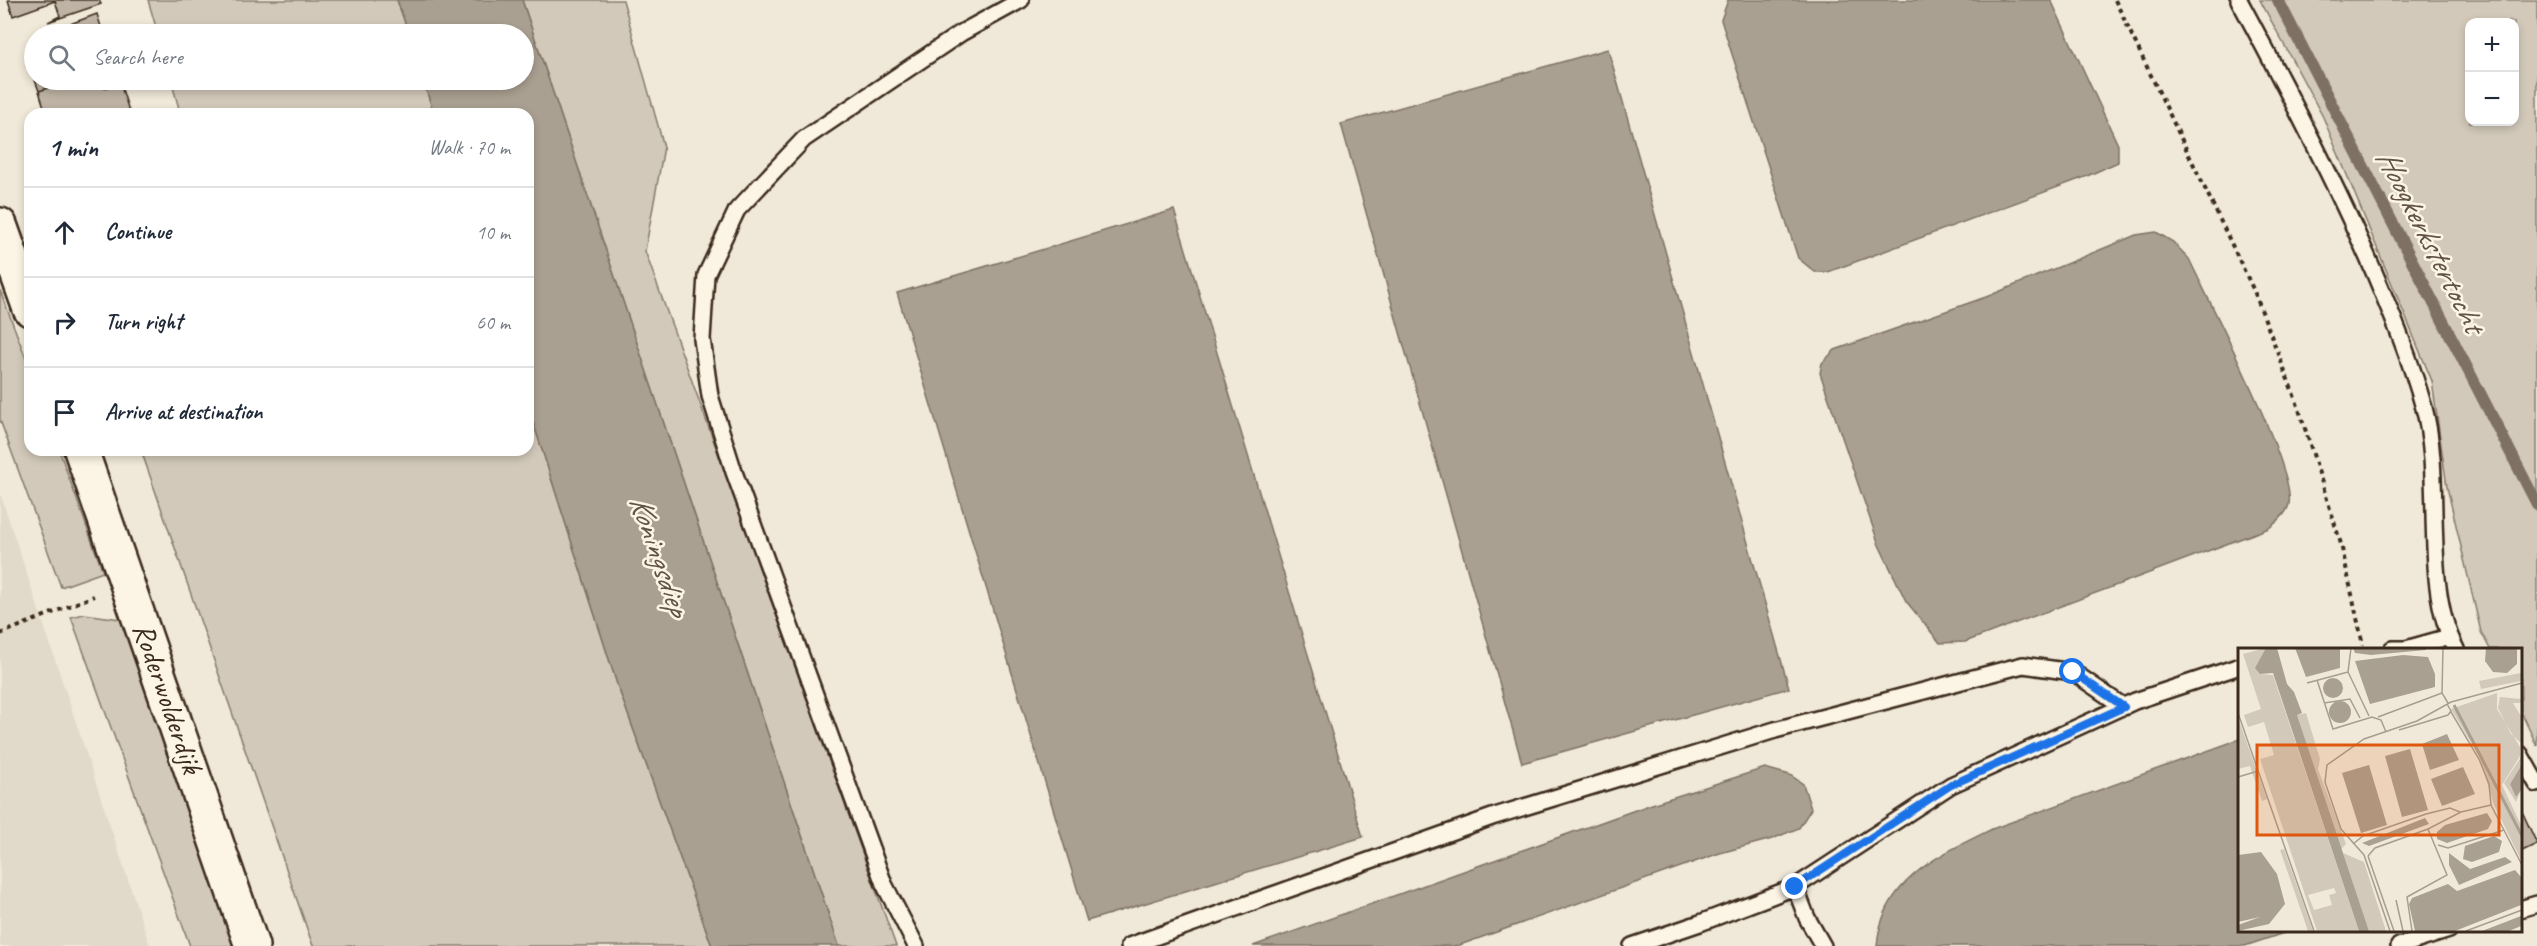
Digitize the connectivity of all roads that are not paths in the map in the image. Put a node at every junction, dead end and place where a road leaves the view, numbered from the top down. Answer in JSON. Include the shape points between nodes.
{"nodes":[{"id":1,"x":1021,"y":0,"type":"edge"},
{"id":2,"x":2239,"y":0,"type":"edge"},
{"id":3,"x":0,"y":225,"type":"edge"},
{"id":4,"x":9,"y":278,"type":"edge"},
{"id":5,"x":24,"y":300,"type":"edge"},
{"id":6,"x":83,"y":456,"type":"edge"},
{"id":7,"x":2452,"y":643,"type":"edge"},
{"id":8,"x":2414,"y":648,"type":"edge"},
{"id":9,"x":2238,"y":667,"type":"edge"},
{"id":10,"x":2124,"y":707,"type":"junction"},
{"id":11,"x":2522,"y":758,"type":"edge"},
{"id":12,"x":2537,"y":784,"type":"edge"},
{"id":13,"x":1795,"y":887,"type":"junction"},
{"id":14,"x":2537,"y":904,"type":"edge"},
{"id":15,"x":2522,"y":908,"type":"edge"},
{"id":16,"x":2446,"y":931,"type":"edge"},
{"id":17,"x":252,"y":946,"type":"edge"},
{"id":18,"x":916,"y":946,"type":"edge"},
{"id":19,"x":1129,"y":946,"type":"edge"},
{"id":20,"x":1632,"y":946,"type":"edge"},
{"id":21,"x":1823,"y":946,"type":"edge"},
{"id":22,"x":2399,"y":946,"type":"edge"}],
"edges":[{"from":1,"to":18,"type":"lane","via":[[961,33],[804,139],[737,210],[706,275],[702,339],[709,384],[734,472],[884,884]]},
{"from":2,"to":7,"type":"lane","via":[[2321,154],[2408,353],[2425,411],[2434,486],[2438,583]]},
{"from":3,"to":4,"type":"street"},
{"from":4,"to":5,"type":"street"},
{"from":6,"to":17,"type":"street","name":"Roderwolderdijk"},
{"from":7,"to":8,"type":"lane"},
{"from":9,"to":10,"type":"lane"},
{"from":10,"to":13,"type":"lane","via":[[1951,785]]},
{"from":10,"to":19,"type":"lane","via":[[2073,672],[2023,665],[1775,730],[1507,813]]},
{"from":11,"to":12,"type":"lane"},
{"from":13,"to":20,"type":"lane"},
{"from":13,"to":21,"type":"lane"},
{"from":14,"to":15,"type":"lane"},
{"from":16,"to":22,"type":"lane"}]}
